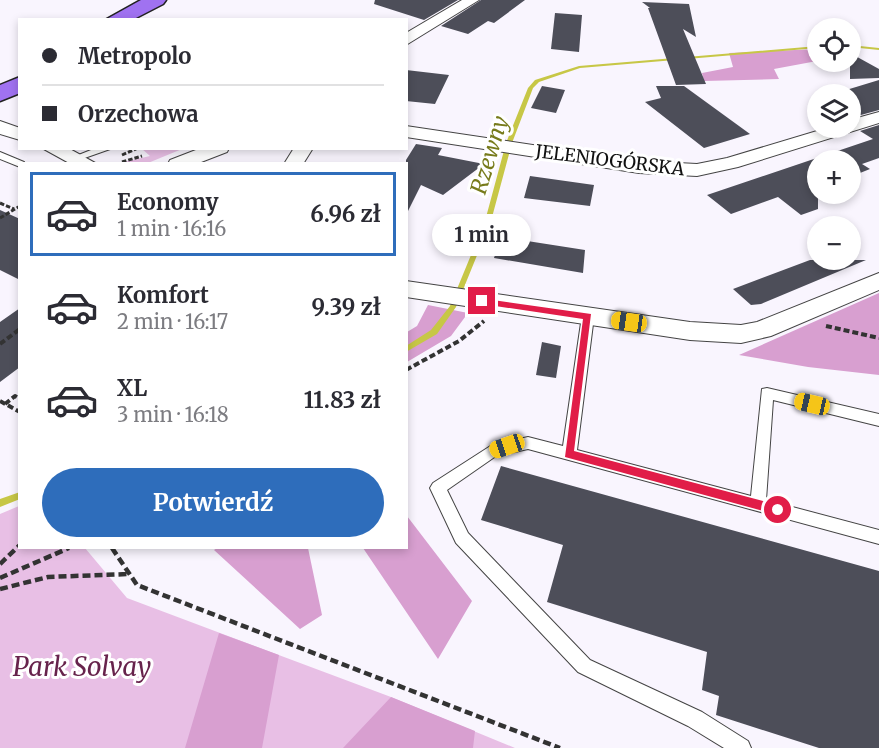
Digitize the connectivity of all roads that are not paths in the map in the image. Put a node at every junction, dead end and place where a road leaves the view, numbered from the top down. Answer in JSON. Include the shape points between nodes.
{"nodes":[{"id":1,"x":156,"y":0,"type":"edge"},
{"id":2,"x":177,"y":0,"type":"edge"},
{"id":3,"x":472,"y":0,"type":"edge"},
{"id":4,"x":120,"y":18,"type":"edge"},
{"id":5,"x":144,"y":18,"type":"edge"},
{"id":6,"x":408,"y":39,"type":"edge"},
{"id":7,"x":18,"y":69,"type":"edge"},
{"id":8,"x":0,"y":78,"type":"edge"},
{"id":9,"x":18,"y":85,"type":"edge"},
{"id":10,"x":0,"y":94,"type":"edge"},
{"id":11,"x":879,"y":117,"type":"edge"},
{"id":12,"x":861,"y":123,"type":"edge"},
{"id":13,"x":408,"y":131,"type":"edge"},
{"id":14,"x":812,"y":138,"type":"edge"},
{"id":15,"x":96,"y":150,"type":"edge"},
{"id":16,"x":213,"y":150,"type":"edge"},
{"id":17,"x":72,"y":154,"type":"edge"},
{"id":18,"x":0,"y":155,"type":"edge"},
{"id":19,"x":189,"y":157,"type":"edge"},
{"id":20,"x":18,"y":163,"type":"edge"},
{"id":21,"x":879,"y":281,"type":"edge"},
{"id":22,"x":408,"y":289,"type":"edge"},
{"id":23,"x":588,"y":316,"type":"junction"},
{"id":24,"x":879,"y":420,"type":"edge"},
{"id":25,"x":569,"y":454,"type":"junction"},
{"id":26,"x":758,"y":505,"type":"junction"},
{"id":27,"x":879,"y":537,"type":"edge"},
{"id":28,"x":741,"y":748,"type":"edge"}],
"edges":[{"from":1,"to":4,"type":"main road"},
{"from":2,"to":5,"type":"main road"},
{"from":3,"to":6,"type":"street"},
{"from":7,"to":8,"type":"main road"},
{"from":9,"to":10,"type":"main road"},
{"from":11,"to":12,"type":"street"},
{"from":13,"to":14,"type":"street","name":"JELENIOGÓRSKA","via":[[639,167],[697,170]]},
{"from":15,"to":17,"type":"lane"},
{"from":16,"to":19,"type":"street"},
{"from":18,"to":20,"type":"lane"},
{"from":21,"to":23,"type":"street","via":[[762,330],[741,334]]},
{"from":22,"to":23,"type":"street"},
{"from":23,"to":25,"type":"lane"},
{"from":24,"to":26,"type":"lane","via":[[767,393]]},
{"from":25,"to":26,"type":"lane"},
{"from":25,"to":28,"type":"lane","via":[[528,443],[507,446],[474,461],[438,488],[462,538],[584,666],[695,719]]},
{"from":26,"to":27,"type":"lane"}]}
